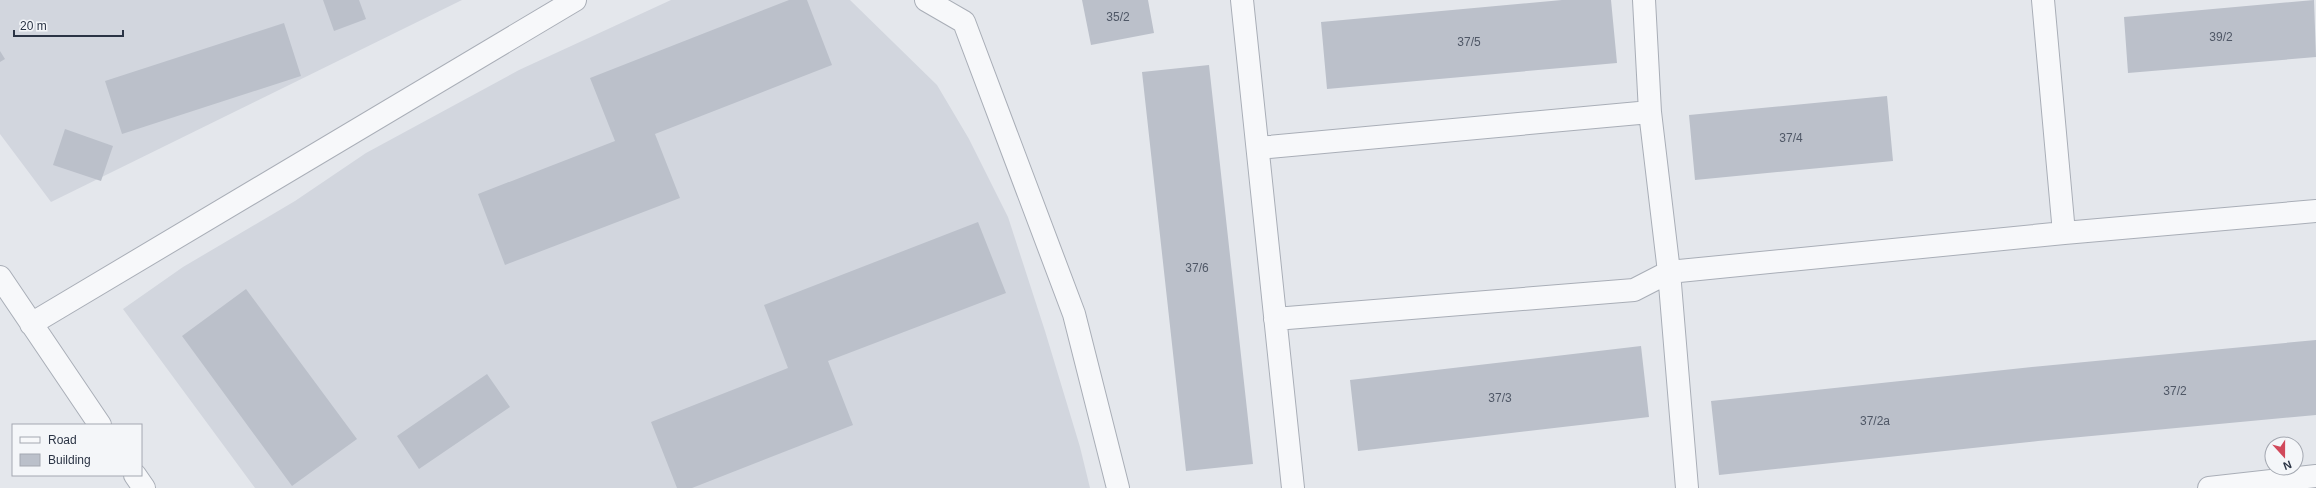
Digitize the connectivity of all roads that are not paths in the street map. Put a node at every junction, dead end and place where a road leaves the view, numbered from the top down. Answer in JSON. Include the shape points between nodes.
{"nodes":[{"id":1,"x":575,"y":0,"type":"edge"},
{"id":2,"x":926,"y":0,"type":"edge"},
{"id":3,"x":1242,"y":0,"type":"edge"},
{"id":4,"x":1644,"y":0,"type":"edge"},
{"id":5,"x":2043,"y":0,"type":"edge"},
{"id":6,"x":1650,"y":112,"type":"junction"},
{"id":7,"x":1258,"y":148,"type":"junction"},
{"id":8,"x":2316,"y":211,"type":"edge"},
{"id":9,"x":2064,"y":233,"type":"junction"},
{"id":10,"x":1669,"y":272,"type":"junction"},
{"id":11,"x":0,"y":277,"type":"edge"},
{"id":12,"x":1276,"y":319,"type":"junction"},
{"id":13,"x":31,"y":324,"type":"junction"},
{"id":14,"x":99,"y":424,"type":"edge"},
{"id":15,"x":136,"y":476,"type":"edge"},
{"id":16,"x":2316,"y":476,"type":"edge"},
{"id":17,"x":144,"y":488,"type":"edge"},
{"id":18,"x":1118,"y":488,"type":"edge"},
{"id":19,"x":1293,"y":488,"type":"edge"},
{"id":20,"x":1687,"y":488,"type":"edge"},
{"id":21,"x":2209,"y":488,"type":"edge"}],
"edges":[{"from":1,"to":13,"type":"street"},
{"from":2,"to":18,"type":"street","via":[[964,22],[1074,314]]},
{"from":3,"to":7,"type":"street"},
{"from":4,"to":6,"type":"street"},
{"from":5,"to":9,"type":"street"},
{"from":6,"to":7,"type":"street"},
{"from":6,"to":10,"type":"street"},
{"from":7,"to":12,"type":"street"},
{"from":8,"to":9,"type":"street"},
{"from":9,"to":10,"type":"street"},
{"from":10,"to":12,"type":"street","via":[[1634,290]]},
{"from":10,"to":20,"type":"street"},
{"from":11,"to":13,"type":"street"},
{"from":12,"to":19,"type":"street"},
{"from":13,"to":14,"type":"street"},
{"from":15,"to":17,"type":"street"},
{"from":16,"to":21,"type":"street"}]}
